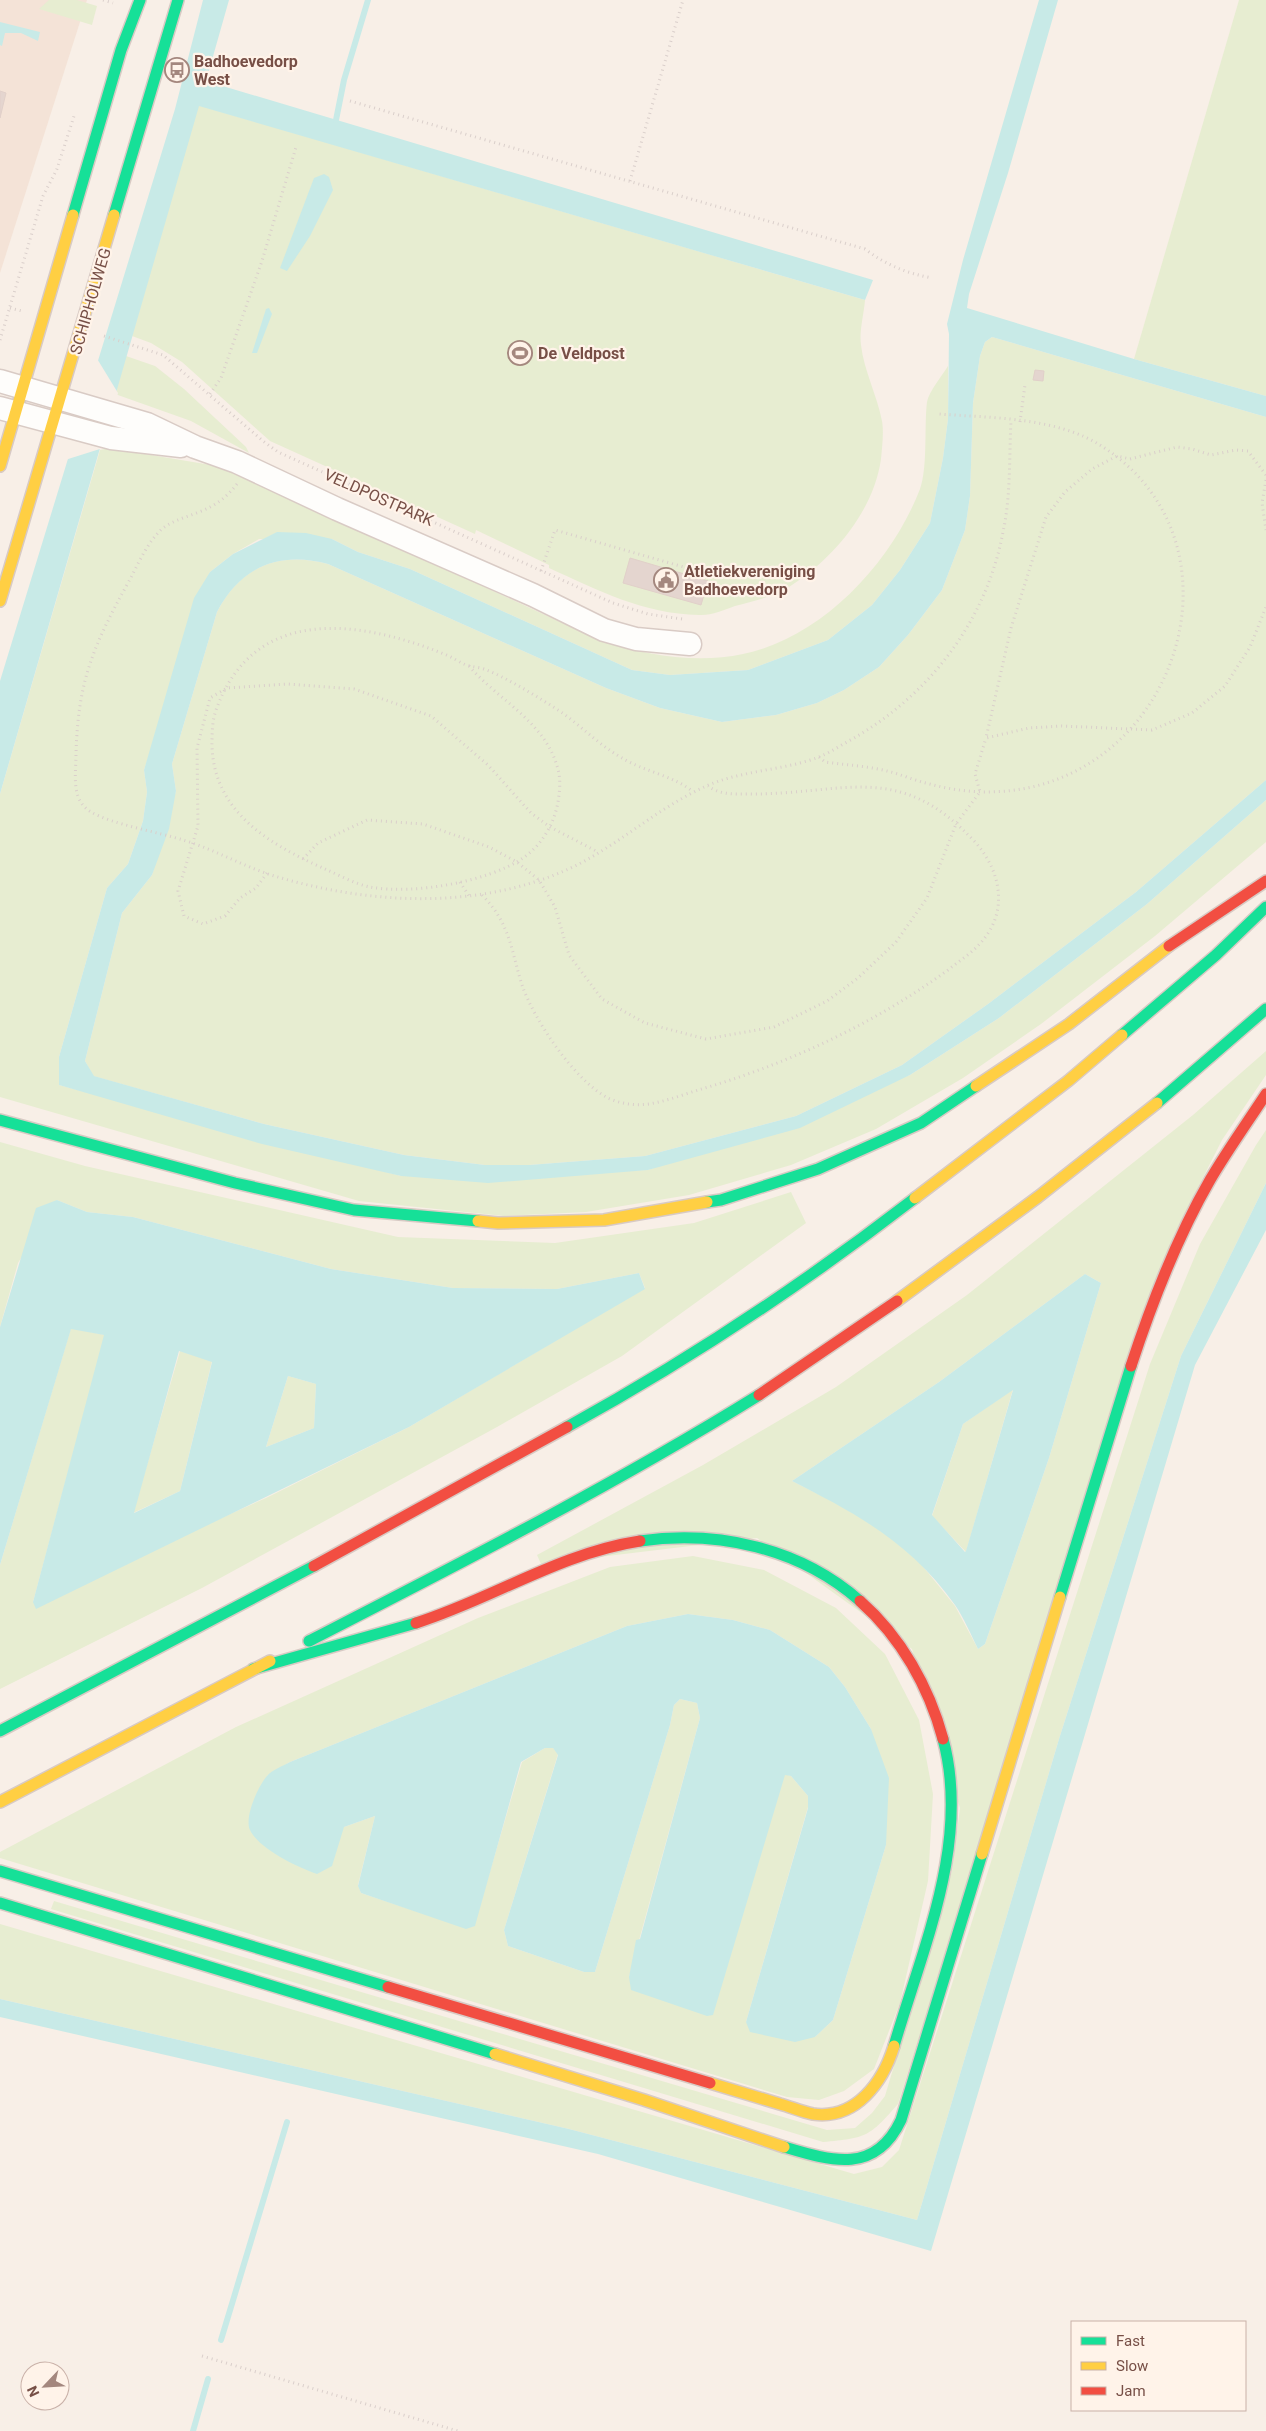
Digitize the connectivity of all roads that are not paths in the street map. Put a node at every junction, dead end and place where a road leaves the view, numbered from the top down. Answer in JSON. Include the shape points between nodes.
{"nodes":[{"id":1,"x":140,"y":0,"type":"edge"},
{"id":2,"x":178,"y":0,"type":"edge"},
{"id":3,"x":0,"y":381,"type":"edge"},
{"id":4,"x":23,"y":389,"type":"junction"},
{"id":5,"x":69,"y":402,"type":"junction"},
{"id":6,"x":8,"y":410,"type":"edge"},
{"id":7,"x":61,"y":426,"type":"junction"},
{"id":8,"x":195,"y":448,"type":"junction"},
{"id":9,"x":0,"y":466,"type":"edge"},
{"id":10,"x":0,"y":601,"type":"edge"},
{"id":11,"x":690,"y":644,"type":"dead end"},
{"id":12,"x":1266,"y":881,"type":"edge"},
{"id":13,"x":1266,"y":906,"type":"edge"},
{"id":14,"x":1266,"y":1009,"type":"edge"},
{"id":15,"x":1266,"y":1094,"type":"edge"},
{"id":16,"x":0,"y":1120,"type":"edge"},
{"id":17,"x":253,"y":1669,"type":"junction"},
{"id":18,"x":0,"y":1732,"type":"edge"},
{"id":19,"x":0,"y":1802,"type":"edge"},
{"id":20,"x":0,"y":1872,"type":"edge"},
{"id":21,"x":0,"y":1903,"type":"edge"}],
"edges":[{"from":1,"to":4,"type":"main road","via":[[121,50]]},
{"from":2,"to":5,"type":"main road","name":"SCHIPHOLWEG"},
{"from":3,"to":4,"type":"street","name":"VELDPOSTPARK"},
{"from":4,"to":5,"type":"street","name":"VELDPOSTPARK"},
{"from":4,"to":6,"type":"main road"},
{"from":5,"to":7,"type":"main road","name":"SCHIPHOLWEG"},
{"from":5,"to":8,"type":"street","name":"VELDPOSTPARK","via":[[147,424]]},
{"from":6,"to":7,"type":"street","name":"VELDPOSTPARK"},
{"from":6,"to":9,"type":"main road"},
{"from":7,"to":8,"type":"street","name":"VELDPOSTPARK","via":[[111,438]]},
{"from":7,"to":10,"type":"main road","name":"SCHIPHOLWEG"},
{"from":8,"to":11,"type":"street","name":"VELDPOSTPARK","via":[[237,462],[604,630],[636,639]]},
{"from":12,"to":16,"type":"main road","via":[[1184,935],[1069,1024],[921,1123],[818,1169],[721,1200],[604,1220],[508,1223],[354,1210],[235,1183]]},
{"from":13,"to":18,"type":"main road","via":[[1216,955],[1068,1082],[850,1248],[737,1325],[590,1415],[240,1606]]},
{"from":14,"to":17,"type":"main road","via":[[1064,1179],[800,1367],[703,1429],[505,1540]]},
{"from":15,"to":21,"type":"main road","via":[[1195,1208],[1153,1300],[897,2128],[875,2153],[865,2158],[841,2161],[744,2136],[644,2100]]},
{"from":17,"to":19,"type":"main road"},
{"from":17,"to":20,"type":"main road","via":[[432,1618],[595,1550],[649,1539],[710,1537],[740,1542],[793,1558],[819,1570],[844,1588],[903,1648],[919,1674],[940,1724],[946,1749],[951,1824],[945,1871],[922,1959],[882,2077],[867,2095],[845,2112],[813,2114]]}]}
